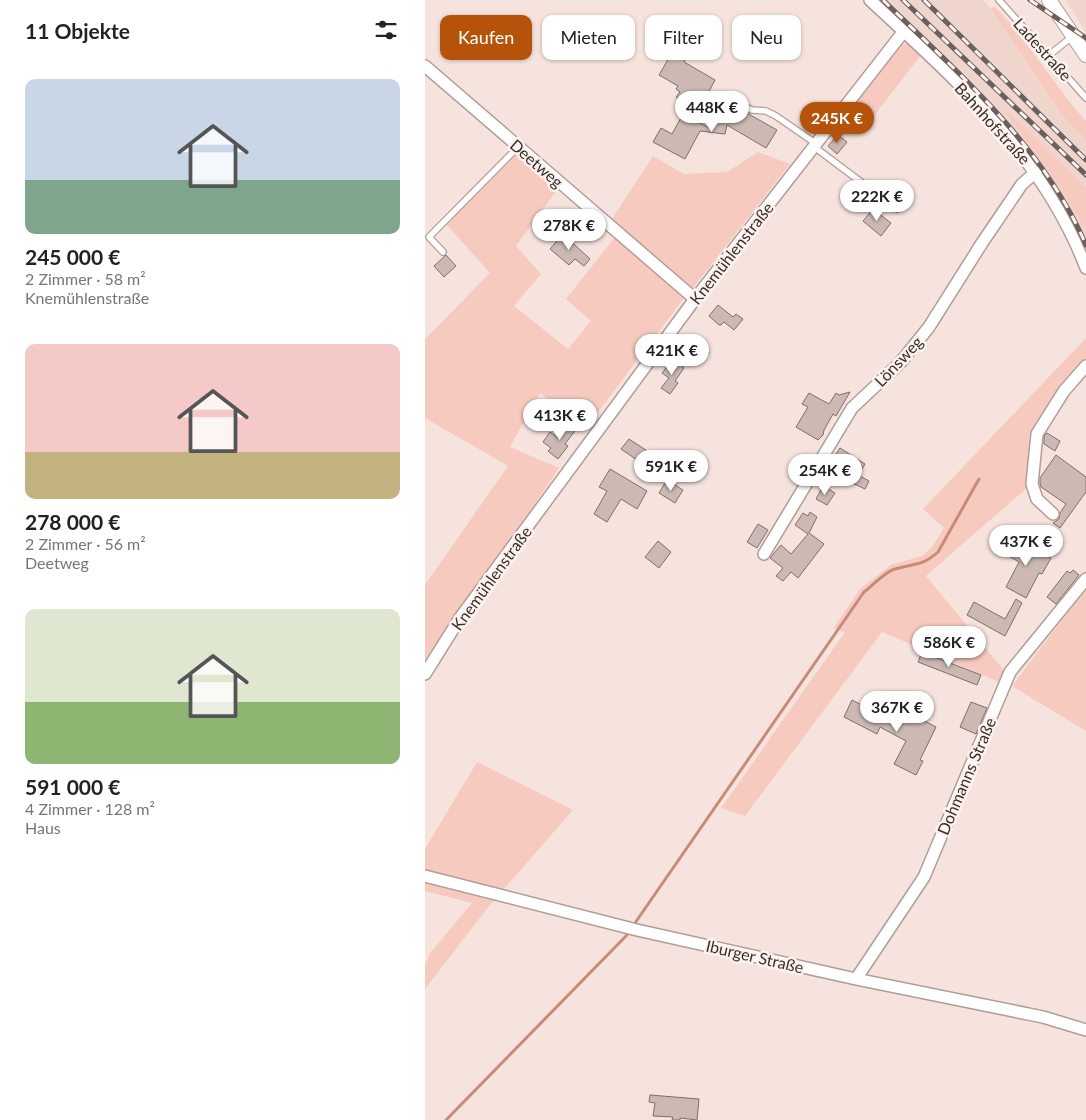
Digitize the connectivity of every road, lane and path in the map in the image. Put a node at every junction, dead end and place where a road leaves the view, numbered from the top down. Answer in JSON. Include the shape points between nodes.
{"nodes":[{"id":1,"x":870,"y":0,"type":"edge"},
{"id":2,"x":999,"y":0,"type":"edge"},
{"id":3,"x":1049,"y":0,"type":"edge"},
{"id":4,"x":904,"y":32,"type":"junction"},
{"id":5,"x":1073,"y":36,"type":"junction"},
{"id":6,"x":1048,"y":56,"type":"junction"},
{"id":7,"x":1086,"y":56,"type":"edge"},
{"id":8,"x":425,"y":66,"type":"edge"},
{"id":9,"x":1086,"y":98,"type":"edge"},
{"id":10,"x":729,"y":100,"type":"dead end"},
{"id":11,"x":814,"y":145,"type":"junction"},
{"id":12,"x":518,"y":147,"type":"junction"},
{"id":13,"x":1036,"y":172,"type":"junction"},
{"id":14,"x":897,"y":209,"type":"dead end"},
{"id":15,"x":443,"y":252,"type":"dead end"},
{"id":16,"x":1086,"y":268,"type":"edge"},
{"id":17,"x":695,"y":298,"type":"junction"},
{"id":18,"x":1086,"y":366,"type":"edge"},
{"id":19,"x":1053,"y":514,"type":"dead end"},
{"id":20,"x":764,"y":554,"type":"dead end"},
{"id":21,"x":1086,"y":579,"type":"edge"},
{"id":22,"x":425,"y":674,"type":"edge"},
{"id":23,"x":425,"y":876,"type":"edge"},
{"id":24,"x":856,"y":979,"type":"junction"},
{"id":25,"x":1086,"y":1030,"type":"edge"}],
"edges":[{"from":1,"to":4,"type":"street","name":"Bahnhofstraße"},
{"from":2,"to":6,"type":"lane","name":"Ladestraße"},
{"from":3,"to":5,"type":"street"},
{"from":4,"to":11,"type":"street","name":"Knemühlenstraße"},
{"from":4,"to":13,"type":"street","name":"Bahnhofstraße","via":[[977,102]]},
{"from":5,"to":6,"type":"lane"},
{"from":5,"to":7,"type":"street"},
{"from":6,"to":9,"type":"lane","name":"Ladestraße"},
{"from":8,"to":12,"type":"street","name":"Deetweg"},
{"from":10,"to":11,"type":"lane","via":[[776,116]]},
{"from":11,"to":14,"type":"lane"},
{"from":11,"to":17,"type":"street","name":"Knemühlenstraße"},
{"from":12,"to":15,"type":"lane","via":[[429,238]]},
{"from":12,"to":17,"type":"street","name":"Deetweg"},
{"from":13,"to":16,"type":"street","name":"Bahnhofstraße","via":[[1062,214]]},
{"from":13,"to":20,"type":"street","name":"Lönsweg","via":[[1022,184],[929,327],[900,363],[851,408]]},
{"from":17,"to":22,"type":"street","name":"Knemühlenstraße","via":[[461,618]]},
{"from":18,"to":19,"type":"street","via":[[1064,391],[1037,434],[1032,484],[1037,499]]},
{"from":21,"to":24,"type":"street","name":"Dohmanns Straße","via":[[1010,672],[924,877]]},
{"from":23,"to":24,"type":"street","name":"Iburger Straße","via":[[637,930]]},
{"from":24,"to":25,"type":"street","name":"Iburger Straße","via":[[1043,1017]]}]}
